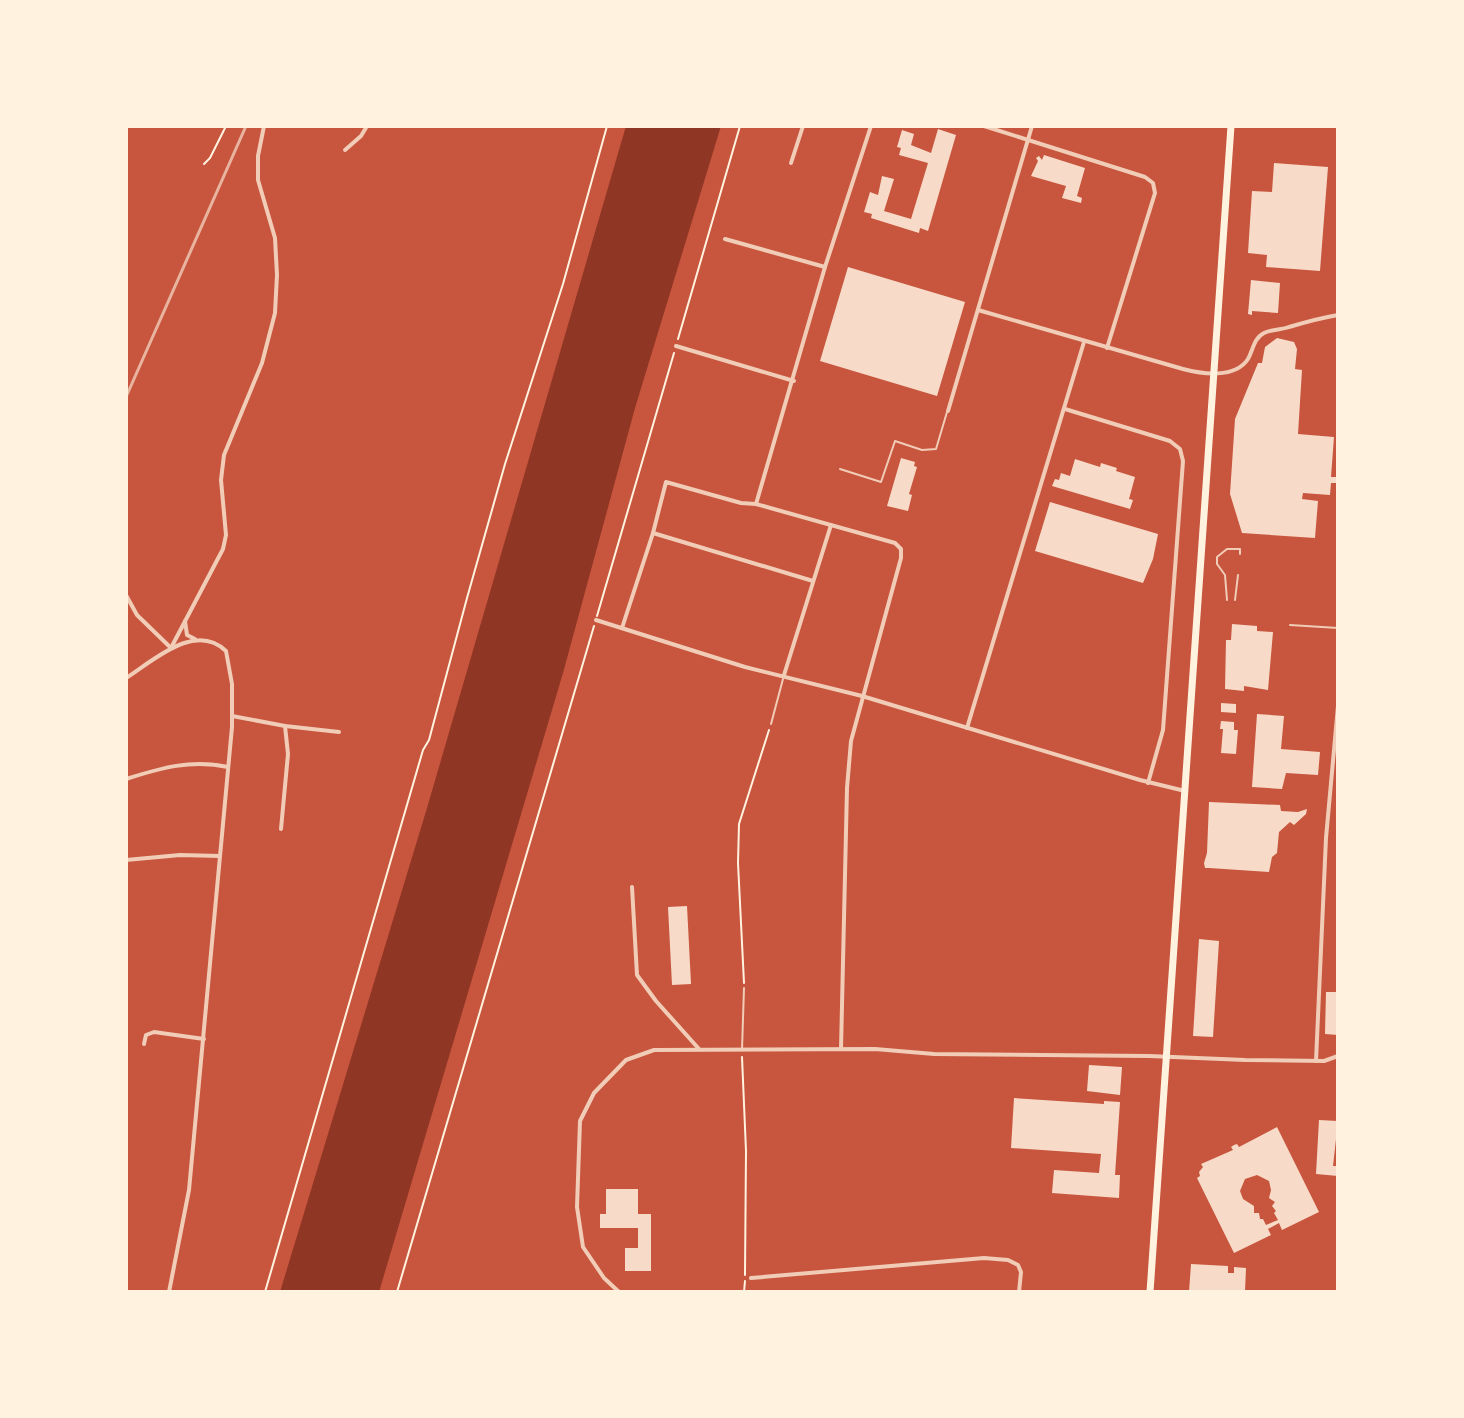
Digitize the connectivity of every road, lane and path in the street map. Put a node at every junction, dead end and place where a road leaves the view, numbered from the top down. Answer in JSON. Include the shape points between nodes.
{"nodes":[{"id":1,"x":226,"y":126,"type":"edge"},
{"id":2,"x":264,"y":126,"type":"edge"},
{"id":3,"x":367,"y":126,"type":"edge"},
{"id":4,"x":607,"y":126,"type":"edge"},
{"id":5,"x":740,"y":126,"type":"edge"},
{"id":6,"x":803,"y":126,"type":"edge"},
{"id":7,"x":871,"y":126,"type":"edge"},
{"id":8,"x":984,"y":126,"type":"edge"},
{"id":9,"x":1032,"y":126,"type":"edge"},
{"id":10,"x":1231,"y":126,"type":"edge"},
{"id":11,"x":1028,"y":141,"type":"junction"},
{"id":12,"x":345,"y":150,"type":"dead end"},
{"id":13,"x":791,"y":163,"type":"dead end"},
{"id":14,"x":204,"y":164,"type":"dead end"},
{"id":15,"x":725,"y":239,"type":"dead end"},
{"id":16,"x":825,"y":267,"type":"junction"},
{"id":17,"x":978,"y":310,"type":"junction"},
{"id":18,"x":1338,"y":315,"type":"edge"},
{"id":19,"x":1084,"y":342,"type":"junction"},
{"id":20,"x":676,"y":346,"type":"junction"},
{"id":21,"x":1107,"y":348,"type":"junction"},
{"id":22,"x":1214,"y":374,"type":"junction"},
{"id":23,"x":794,"y":381,"type":"junction"},
{"id":24,"x":1065,"y":409,"type":"junction"},
{"id":25,"x":948,"y":411,"type":"joint"},
{"id":26,"x":840,"y":469,"type":"dead end"},
{"id":27,"x":756,"y":504,"type":"junction"},
{"id":28,"x":831,"y":525,"type":"junction"},
{"id":29,"x":653,"y":533,"type":"junction"},
{"id":30,"x":1240,"y":554,"type":"dead end"},
{"id":31,"x":1238,"y":575,"type":"dead end"},
{"id":32,"x":813,"y":581,"type":"junction"},
{"id":33,"x":126,"y":595,"type":"edge"},
{"id":34,"x":1227,"y":600,"type":"dead end"},
{"id":35,"x":1235,"y":600,"type":"dead end"},
{"id":36,"x":596,"y":620,"type":"junction"},
{"id":37,"x":185,"y":621,"type":"junction"},
{"id":38,"x":1290,"y":625,"type":"dead end"},
{"id":39,"x":622,"y":628,"type":"junction"},
{"id":40,"x":1338,"y":628,"type":"edge"},
{"id":41,"x":197,"y":640,"type":"junction"},
{"id":42,"x":171,"y":648,"type":"junction"},
{"id":43,"x":784,"y":676,"type":"junction"},
{"id":44,"x":126,"y":678,"type":"edge"},
{"id":45,"x":862,"y":696,"type":"junction"},
{"id":46,"x":1338,"y":706,"type":"edge"},
{"id":47,"x":232,"y":716,"type":"junction"},
{"id":48,"x":771,"y":724,"type":"joint"},
{"id":49,"x":285,"y":726,"type":"junction"},
{"id":50,"x":967,"y":728,"type":"junction"},
{"id":51,"x":339,"y":732,"type":"dead end"},
{"id":52,"x":228,"y":767,"type":"junction"},
{"id":53,"x":126,"y":779,"type":"edge"},
{"id":54,"x":1148,"y":783,"type":"junction"},
{"id":55,"x":1185,"y":791,"type":"junction"},
{"id":56,"x":281,"y":829,"type":"dead end"},
{"id":57,"x":220,"y":856,"type":"junction"},
{"id":58,"x":126,"y":860,"type":"edge"},
{"id":59,"x":632,"y":887,"type":"dead end"},
{"id":60,"x":744,"y":988,"type":"joint"},
{"id":61,"x":204,"y":1039,"type":"junction"},
{"id":62,"x":144,"y":1044,"type":"dead end"},
{"id":63,"x":699,"y":1049,"type":"junction"},
{"id":64,"x":841,"y":1049,"type":"junction"},
{"id":65,"x":742,"y":1051,"type":"junction"},
{"id":66,"x":1338,"y":1056,"type":"edge"},
{"id":67,"x":1166,"y":1058,"type":"junction"},
{"id":68,"x":1316,"y":1061,"type":"junction"},
{"id":69,"x":751,"y":1278,"type":"dead end"},
{"id":70,"x":169,"y":1292,"type":"edge"},
{"id":71,"x":265,"y":1292,"type":"edge"},
{"id":72,"x":397,"y":1292,"type":"edge"},
{"id":73,"x":619,"y":1292,"type":"edge"},
{"id":74,"x":744,"y":1292,"type":"edge"},
{"id":75,"x":1019,"y":1292,"type":"edge"},
{"id":76,"x":1150,"y":1292,"type":"edge"}],
"edges":[{"from":1,"to":14,"type":"path"},
{"from":2,"to":37,"type":"street","via":[[258,180],[275,238],[274,321],[224,455],[223,549]]},
{"from":3,"to":12,"type":"street"},
{"from":4,"to":71,"type":"path"},
{"from":5,"to":20,"type":"path"},
{"from":6,"to":13,"type":"street"},
{"from":7,"to":16,"type":"street"},
{"from":8,"to":11,"type":"street"},
{"from":9,"to":11,"type":"street"},
{"from":10,"to":22,"type":"main road"},
{"from":11,"to":17,"type":"street"},
{"from":11,"to":21,"type":"street","via":[[1153,183],[1145,230]]},
{"from":15,"to":16,"type":"street"},
{"from":16,"to":23,"type":"street"},
{"from":17,"to":19,"type":"street"},
{"from":17,"to":25,"type":"street"},
{"from":18,"to":22,"type":"street","via":[[1263,333],[1243,364]]},
{"from":19,"to":21,"type":"street"},
{"from":19,"to":24,"type":"street"},
{"from":20,"to":23,"type":"street"},
{"from":20,"to":36,"type":"path"},
{"from":21,"to":22,"type":"street"},
{"from":22,"to":55,"type":"main road"},
{"from":23,"to":27,"type":"street"},
{"from":24,"to":50,"type":"street"},
{"from":24,"to":54,"type":"street","via":[[1170,441],[1180,449],[1183,461],[1163,730]]},
{"from":25,"to":26,"type":"lane","via":[[936,449],[895,441],[881,482]]},
{"from":27,"to":28,"type":"street"},
{"from":27,"to":29,"type":"street","via":[[666,482]]},
{"from":28,"to":32,"type":"street"},
{"from":28,"to":45,"type":"street","via":[[901,549]]},
{"from":29,"to":32,"type":"street"},
{"from":29,"to":39,"type":"street"},
{"from":30,"to":34,"type":"lane","via":[[1240,549],[1227,549],[1217,557]]},
{"from":31,"to":35,"type":"lane"},
{"from":32,"to":43,"type":"street"},
{"from":33,"to":42,"type":"street","via":[[137,615]]},
{"from":36,"to":39,"type":"street"},
{"from":36,"to":72,"type":"path"},
{"from":37,"to":41,"type":"street","via":[[187,635]]},
{"from":37,"to":42,"type":"street"},
{"from":38,"to":40,"type":"lane"},
{"from":39,"to":43,"type":"street"},
{"from":41,"to":42,"type":"street"},
{"from":41,"to":47,"type":"street","via":[[216,643],[229,656]]},
{"from":42,"to":44,"type":"street"},
{"from":43,"to":45,"type":"street"},
{"from":43,"to":48,"type":"lane"},
{"from":45,"to":50,"type":"street"},
{"from":45,"to":64,"type":"street","via":[[847,788]]},
{"from":46,"to":68,"type":"street","via":[[1326,831]]},
{"from":47,"to":49,"type":"street"},
{"from":47,"to":52,"type":"street"},
{"from":48,"to":60,"type":"path","via":[[739,824]]},
{"from":49,"to":51,"type":"street"},
{"from":49,"to":56,"type":"street","via":[[288,754]]},
{"from":50,"to":54,"type":"street"},
{"from":52,"to":53,"type":"street","via":[[177,764]]},
{"from":52,"to":57,"type":"street"},
{"from":54,"to":55,"type":"street"},
{"from":55,"to":67,"type":"main road"},
{"from":57,"to":58,"type":"street"},
{"from":57,"to":61,"type":"street"},
{"from":59,"to":63,"type":"street","via":[[637,975]]},
{"from":60,"to":65,"type":"lane"},
{"from":61,"to":62,"type":"street","via":[[154,1032],[146,1035]]},
{"from":61,"to":70,"type":"street","via":[[189,1190]]},
{"from":63,"to":65,"type":"street"},
{"from":63,"to":73,"type":"street","via":[[654,1050],[626,1060],[594,1093],[580,1121],[577,1207],[583,1247]]},
{"from":64,"to":65,"type":"street"},
{"from":64,"to":67,"type":"street"},
{"from":65,"to":74,"type":"path"},
{"from":66,"to":68,"type":"street"},
{"from":67,"to":68,"type":"street"},
{"from":67,"to":76,"type":"main road"},
{"from":69,"to":75,"type":"street","via":[[984,1258],[1018,1265]]}]}
